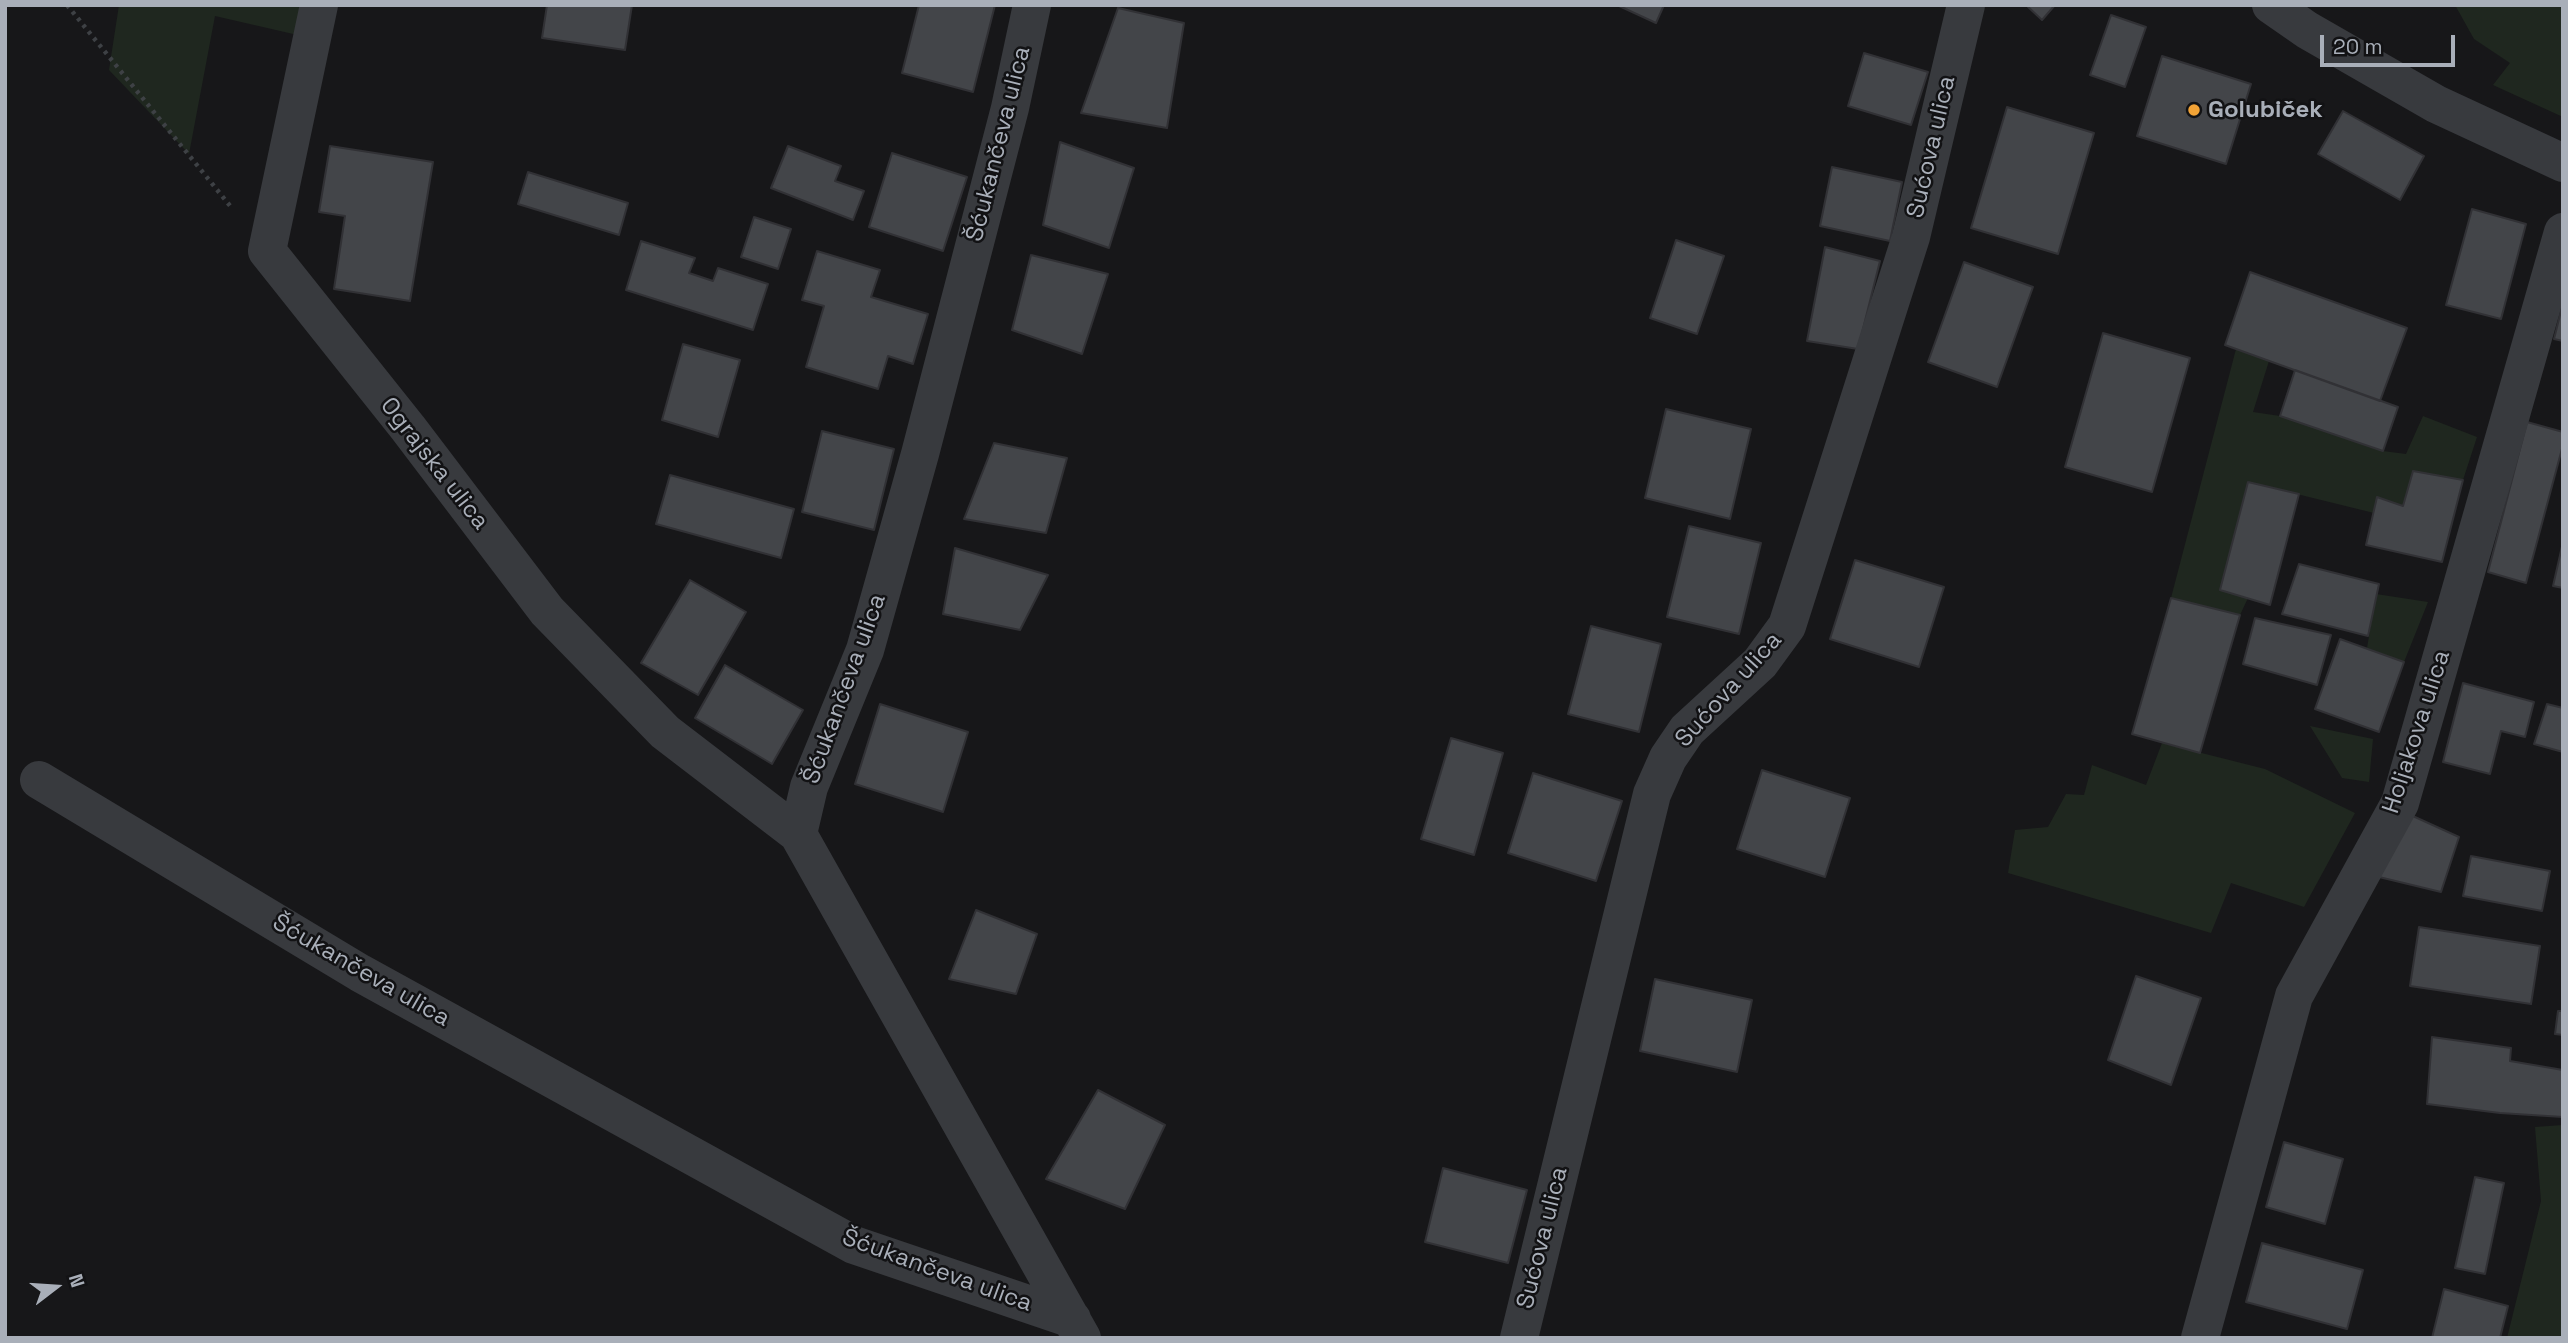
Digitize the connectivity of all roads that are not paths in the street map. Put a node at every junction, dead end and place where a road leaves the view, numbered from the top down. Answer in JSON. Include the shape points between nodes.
{"nodes":[{"id":1,"x":319,"y":5,"type":"edge"},
{"id":2,"x":1032,"y":5,"type":"edge"},
{"id":3,"x":1966,"y":5,"type":"edge"},
{"id":4,"x":2271,"y":5,"type":"edge"},
{"id":5,"x":2563,"y":163,"type":"edge"},
{"id":6,"x":2563,"y":232,"type":"edge"},
{"id":7,"x":39,"y":780,"type":"dead end"},
{"id":8,"x":797,"y":834,"type":"junction"},
{"id":9,"x":1077,"y":1328,"type":"edge"},
{"id":10,"x":1519,"y":1338,"type":"edge"},
{"id":11,"x":2200,"y":1338,"type":"edge"}],
"edges":[{"from":1,"to":8,"type":"street","name":"Ograjska ulica","via":[[267,251],[547,611],[665,732]]},
{"from":2,"to":8,"type":"street","name":"Šćukančeva ulica","via":[[1010,108],[920,454],[868,637],[809,787]]},
{"from":3,"to":10,"type":"street","name":"Sućova ulica","via":[[1911,237],[1787,626],[1760,663],[1687,730],[1652,794]]},
{"from":4,"to":5,"type":"street","via":[[2435,104]]},
{"from":6,"to":11,"type":"street","name":"Holjakova ulica","via":[[2400,803],[2294,996]]},
{"from":7,"to":9,"type":"street","name":"Šćukančeva ulica","via":[[360,973],[854,1245]]},
{"from":8,"to":9,"type":"street","name":"Šćukančeva ulica"}]}
